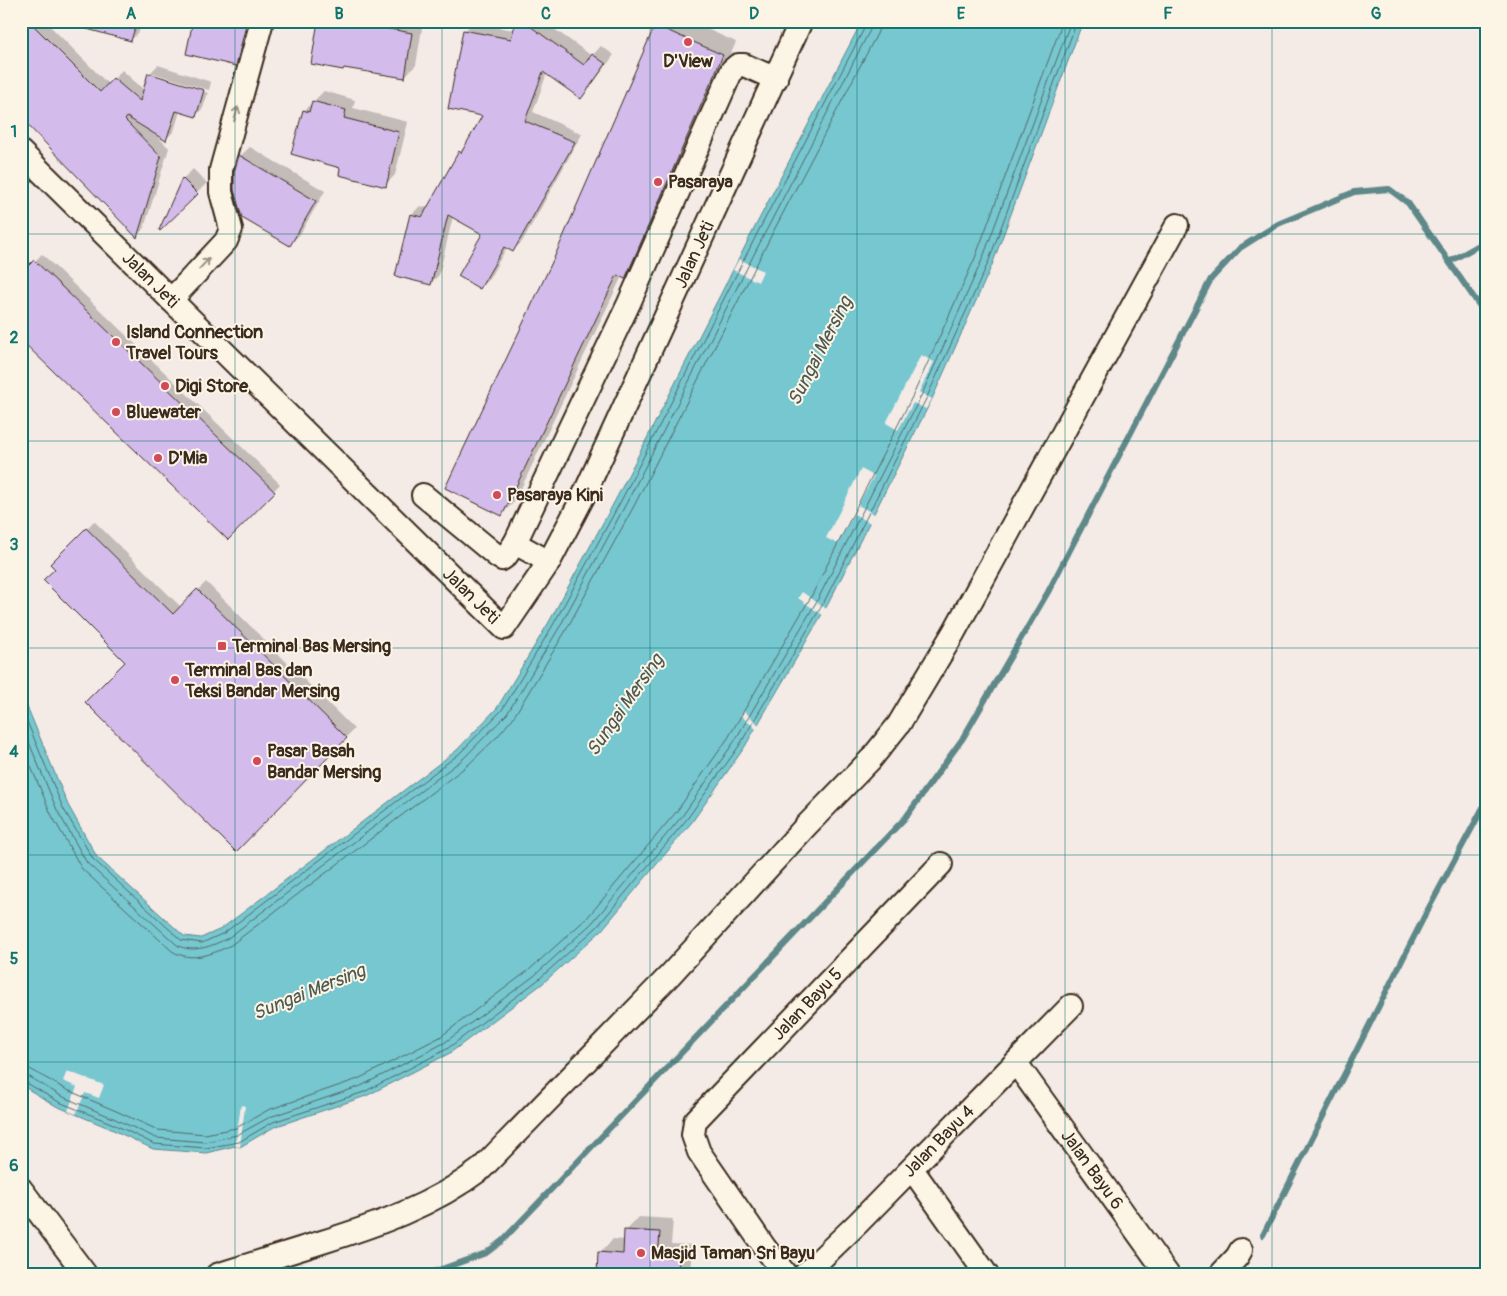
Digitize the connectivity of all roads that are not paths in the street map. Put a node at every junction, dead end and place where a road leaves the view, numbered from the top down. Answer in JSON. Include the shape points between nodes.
{"nodes":[{"id":1,"x":262,"y":21,"type":"edge"},
{"id":2,"x":801,"y":21,"type":"edge"},
{"id":3,"x":776,"y":79,"type":"junction"},
{"id":4,"x":21,"y":152,"type":"edge"},
{"id":5,"x":1177,"y":225,"type":"dead end"},
{"id":6,"x":171,"y":300,"type":"junction"},
{"id":7,"x":423,"y":495,"type":"dead end"},
{"id":8,"x":515,"y":543,"type":"junction"},
{"id":9,"x":549,"y":562,"type":"junction"},
{"id":10,"x":940,"y":864,"type":"dead end"},
{"id":11,"x":1071,"y":1006,"type":"dead end"},
{"id":12,"x":1016,"y":1063,"type":"junction"},
{"id":13,"x":912,"y":1169,"type":"junction"},
{"id":14,"x":24,"y":1192,"type":"edge"},
{"id":15,"x":1241,"y":1250,"type":"dead end"},
{"id":16,"x":86,"y":1275,"type":"edge"},
{"id":17,"x":217,"y":1275,"type":"edge"},
{"id":18,"x":786,"y":1275,"type":"edge"},
{"id":19,"x":804,"y":1275,"type":"edge"},
{"id":20,"x":987,"y":1275,"type":"edge"},
{"id":21,"x":1168,"y":1275,"type":"edge"},
{"id":22,"x":1220,"y":1275,"type":"edge"}],
"edges":[{"from":6,"to":1,"type":"street","one_way":true,"via":[[226,240],[231,229],[221,192],[221,170]]},
{"from":2,"to":3,"type":"street","name":"Jalan Jeti"},
{"from":3,"to":8,"type":"street","via":[[744,65],[732,70],[629,303]]},
{"from":3,"to":9,"type":"street","name":"Jalan Jeti","via":[[583,497]]},
{"from":4,"to":6,"type":"street","name":"Jalan Jeti"},
{"from":5,"to":17,"type":"street","via":[[954,632],[899,724],[871,759],[670,975],[481,1169],[426,1204],[369,1227]]},
{"from":6,"to":9,"type":"street","name":"Jalan Jeti","via":[[504,628]]},
{"from":7,"to":8,"type":"street","via":[[497,556],[506,556]]},
{"from":8,"to":9,"type":"street"},
{"from":10,"to":18,"type":"street","name":"Jalan Bayu 5","via":[[696,1121],[693,1135],[699,1152]]},
{"from":11,"to":12,"type":"street","name":"Jalan Bayu 4"},
{"from":12,"to":13,"type":"street","name":"Jalan Bayu 4"},
{"from":12,"to":21,"type":"street","name":"Jalan Bayu 6"},
{"from":13,"to":19,"type":"street","name":"Jalan Bayu 4"},
{"from":13,"to":20,"type":"street"},
{"from":14,"to":16,"type":"street"},
{"from":15,"to":22,"type":"street"}]}
